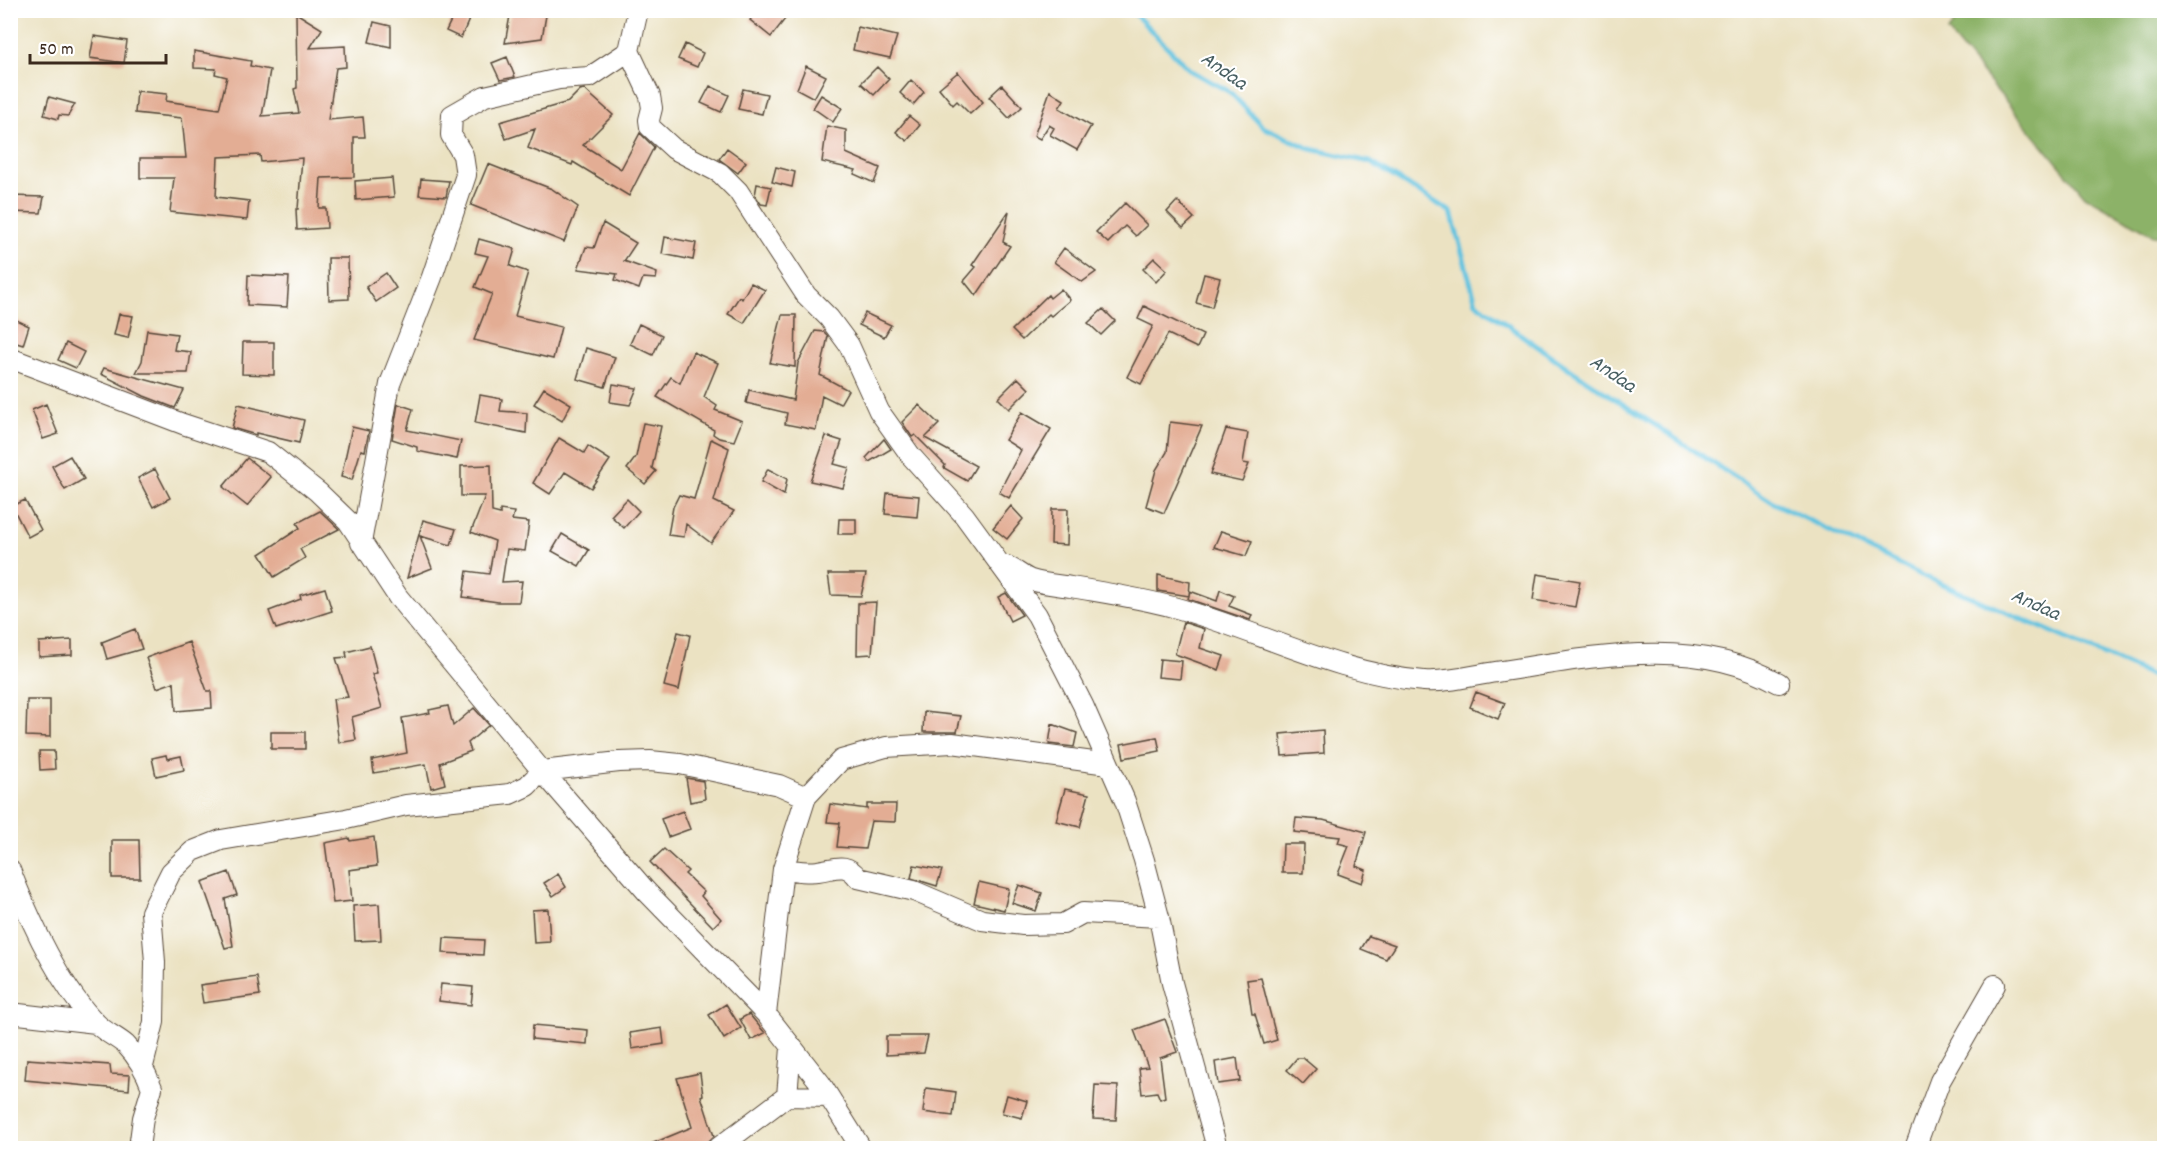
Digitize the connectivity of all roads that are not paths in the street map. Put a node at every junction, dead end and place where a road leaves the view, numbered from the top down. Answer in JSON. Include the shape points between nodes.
{"nodes":[{"id":1,"x":638,"y":10,"type":"edge"},
{"id":2,"x":628,"y":51,"type":"junction"},
{"id":3,"x":10,"y":357,"type":"edge"},
{"id":4,"x":361,"y":543,"type":"junction"},
{"id":5,"x":1000,"y":561,"type":"junction"},
{"id":6,"x":1779,"y":683,"type":"dead end"},
{"id":7,"x":1108,"y":764,"type":"junction"},
{"id":8,"x":542,"y":771,"type":"junction"},
{"id":9,"x":806,"y":797,"type":"junction"},
{"id":10,"x":10,"y":870,"type":"edge"},
{"id":11,"x":783,"y":870,"type":"junction"},
{"id":12,"x":1159,"y":917,"type":"junction"},
{"id":13,"x":1995,"y":985,"type":"dead end"},
{"id":14,"x":10,"y":1013,"type":"edge"},
{"id":15,"x":766,"y":1014,"type":"junction"},
{"id":16,"x":96,"y":1023,"type":"junction"},
{"id":17,"x":791,"y":1048,"type":"junction"},
{"id":18,"x":143,"y":1066,"type":"junction"},
{"id":19,"x":787,"y":1096,"type":"junction"},
{"id":20,"x":829,"y":1097,"type":"junction"},
{"id":21,"x":139,"y":1149,"type":"edge"},
{"id":22,"x":718,"y":1149,"type":"edge"},
{"id":23,"x":861,"y":1149,"type":"edge"},
{"id":24,"x":1217,"y":1149,"type":"edge"},
{"id":25,"x":1915,"y":1149,"type":"edge"}],
"edges":[{"from":1,"to":2,"type":"street"},
{"from":2,"to":4,"type":"street","via":[[590,77],[559,79],[485,96],[452,115],[451,135],[463,155],[466,175],[432,278],[390,384]]},
{"from":2,"to":5,"type":"street","via":[[650,96],[650,127],[674,149],[720,173],[738,191],[806,295],[849,345],[879,411],[911,456]]},
{"from":3,"to":4,"type":"street","via":[[183,424],[268,452],[348,520]]},
{"from":4,"to":8,"type":"street","via":[[398,597]]},
{"from":5,"to":6,"type":"street","via":[[1029,580],[1173,607],[1274,639],[1315,658],[1426,681],[1556,661],[1671,653],[1729,662],[1756,670]]},
{"from":5,"to":7,"type":"street","via":[[1037,615]]},
{"from":7,"to":9,"type":"street","via":[[952,743],[886,747],[841,760]]},
{"from":7,"to":12,"type":"street","via":[[1125,801]]},
{"from":8,"to":9,"type":"street","via":[[650,761],[779,785]]},
{"from":8,"to":15,"type":"street","via":[[646,891]]},
{"from":8,"to":18,"type":"street","via":[[527,786],[510,794],[406,805],[222,840],[194,851],[171,872],[151,912],[154,1022]]},
{"from":9,"to":11,"type":"street"},
{"from":10,"to":16,"type":"street","via":[[47,949]]},
{"from":11,"to":12,"type":"street","via":[[818,872],[845,867],[858,878],[914,891],[982,920],[1023,925],[1063,924],[1083,913]]},
{"from":11,"to":15,"type":"street"},
{"from":12,"to":24,"type":"street","via":[[1172,983]]},
{"from":13,"to":25,"type":"street","via":[[1940,1080]]},
{"from":14,"to":16,"type":"street"},
{"from":15,"to":17,"type":"street"},
{"from":16,"to":18,"type":"street","via":[[126,1045]]},
{"from":17,"to":19,"type":"street"},
{"from":17,"to":20,"type":"street"},
{"from":18,"to":21,"type":"street","via":[[153,1088],[143,1118]]},
{"from":19,"to":20,"type":"street"},
{"from":19,"to":22,"type":"street"},
{"from":20,"to":23,"type":"street"}]}
